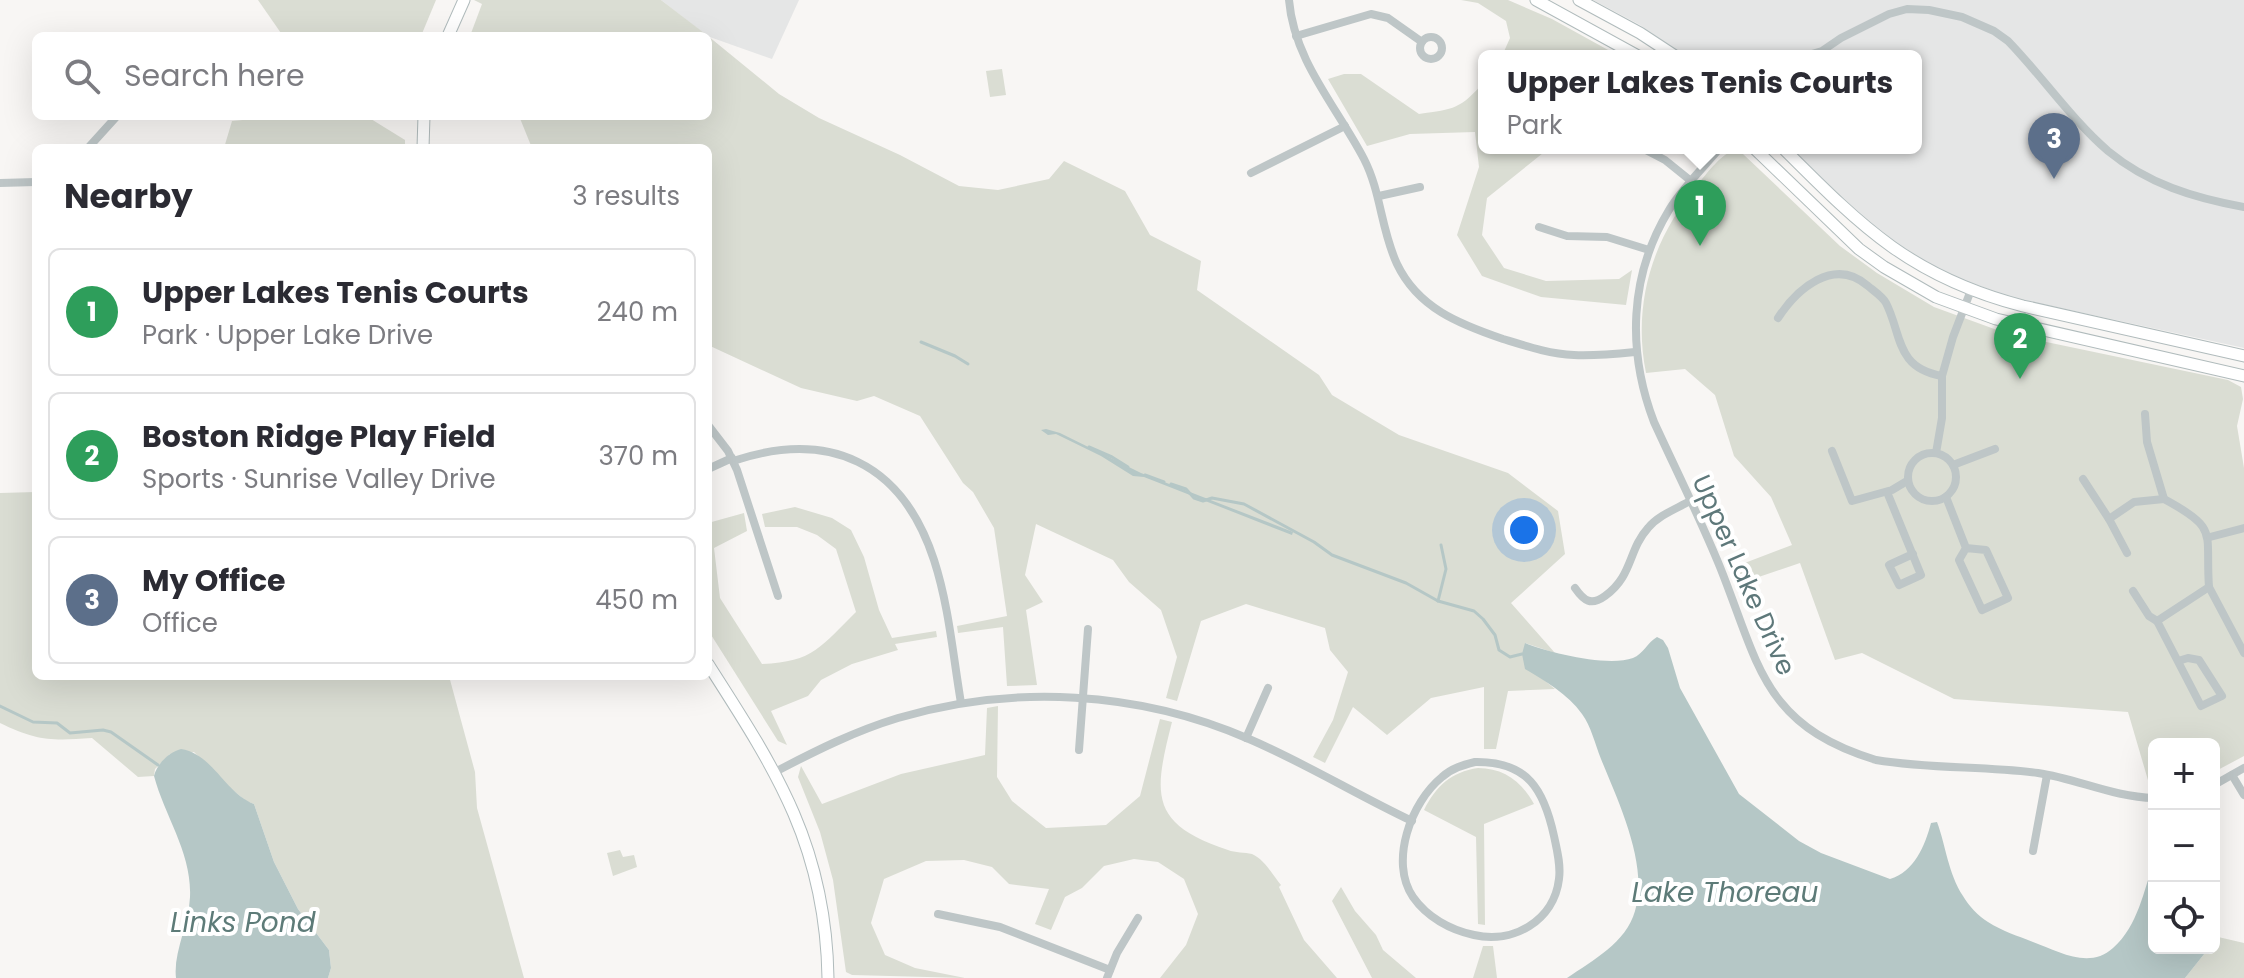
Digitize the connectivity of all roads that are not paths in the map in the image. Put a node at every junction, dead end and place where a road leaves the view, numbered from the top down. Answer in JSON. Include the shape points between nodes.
{"nodes":[{"id":1,"x":464,"y":0,"type":"edge"},
{"id":2,"x":1289,"y":0,"type":"edge"},
{"id":3,"x":1536,"y":0,"type":"edge"},
{"id":4,"x":1579,"y":0,"type":"edge"},
{"id":5,"x":450,"y":32,"type":"edge"},
{"id":6,"x":1296,"y":36,"type":"junction"},
{"id":7,"x":1422,"y":42,"type":"dead end"},
{"id":8,"x":1627,"y":50,"type":"edge"},
{"id":9,"x":1666,"y":50,"type":"edge"},
{"id":10,"x":1826,"y":50,"type":"edge"},
{"id":11,"x":113,"y":120,"type":"edge"},
{"id":12,"x":424,"y":120,"type":"edge"},
{"id":13,"x":1345,"y":126,"type":"junction"},
{"id":14,"x":92,"y":144,"type":"edge"},
{"id":15,"x":423,"y":144,"type":"edge"},
{"id":16,"x":1654,"y":154,"type":"edge"},
{"id":17,"x":1715,"y":154,"type":"edge"},
{"id":18,"x":1760,"y":154,"type":"edge"},
{"id":19,"x":1789,"y":154,"type":"edge"},
{"id":20,"x":1251,"y":173,"type":"dead end"},
{"id":21,"x":1691,"y":181,"type":"junction"},
{"id":22,"x":32,"y":182,"type":"edge"},
{"id":23,"x":0,"y":183,"type":"edge"},
{"id":24,"x":1420,"y":187,"type":"dead end"},
{"id":25,"x":1379,"y":196,"type":"junction"},
{"id":26,"x":2244,"y":207,"type":"edge"},
{"id":27,"x":1539,"y":227,"type":"dead end"},
{"id":28,"x":1649,"y":250,"type":"junction"},
{"id":29,"x":1971,"y":290,"type":"junction"},
{"id":30,"x":1964,"y":309,"type":"junction"},
{"id":31,"x":1778,"y":318,"type":"dead end"},
{"id":32,"x":1635,"y":352,"type":"junction"},
{"id":33,"x":2244,"y":356,"type":"edge"},
{"id":34,"x":1942,"y":376,"type":"junction"},
{"id":35,"x":2244,"y":376,"type":"edge"},
{"id":36,"x":2145,"y":414,"type":"dead end"},
{"id":37,"x":712,"y":431,"type":"edge"},
{"id":38,"x":1995,"y":449,"type":"dead end"},
{"id":39,"x":1832,"y":451,"type":"dead end"},
{"id":40,"x":1936,"y":453,"type":"junction"},
{"id":41,"x":732,"y":459,"type":"junction"},
{"id":42,"x":1953,"y":465,"type":"junction"},
{"id":43,"x":712,"y":467,"type":"edge"},
{"id":44,"x":2083,"y":479,"type":"dead end"},
{"id":45,"x":1907,"y":481,"type":"junction"},
{"id":46,"x":1887,"y":492,"type":"junction"},
{"id":47,"x":1946,"y":497,"type":"junction"},
{"id":48,"x":2164,"y":499,"type":"junction"},
{"id":49,"x":1690,"y":501,"type":"junction"},
{"id":50,"x":2109,"y":519,"type":"junction"},
{"id":51,"x":2244,"y":528,"type":"edge"},
{"id":52,"x":2210,"y":537,"type":"junction"},
{"id":53,"x":1966,"y":548,"type":"junction"},
{"id":54,"x":2127,"y":553,"type":"dead end"},
{"id":55,"x":1913,"y":554,"type":"dead end"},
{"id":56,"x":2209,"y":587,"type":"junction"},
{"id":57,"x":1575,"y":588,"type":"dead end"},
{"id":58,"x":2133,"y":591,"type":"dead end"},
{"id":59,"x":778,"y":596,"type":"dead end"},
{"id":60,"x":2157,"y":621,"type":"junction"},
{"id":61,"x":1088,"y":629,"type":"dead end"},
{"id":62,"x":2244,"y":653,"type":"edge"},
{"id":63,"x":2178,"y":661,"type":"junction"},
{"id":64,"x":712,"y":670,"type":"edge"},
{"id":65,"x":1268,"y":688,"type":"dead end"},
{"id":66,"x":1083,"y":698,"type":"junction"},
{"id":67,"x":961,"y":703,"type":"junction"},
{"id":68,"x":1246,"y":738,"type":"junction"},
{"id":69,"x":1079,"y":750,"type":"dead end"},
{"id":70,"x":2244,"y":768,"type":"edge"},
{"id":71,"x":775,"y":772,"type":"junction"},
{"id":72,"x":2047,"y":775,"type":"junction"},
{"id":73,"x":2232,"y":775,"type":"junction"},
{"id":74,"x":2220,"y":782,"type":"edge"},
{"id":75,"x":2244,"y":795,"type":"edge"},
{"id":76,"x":2148,"y":798,"type":"edge"},
{"id":77,"x":1412,"y":821,"type":"junction"},
{"id":78,"x":2033,"y":851,"type":"dead end"},
{"id":79,"x":938,"y":914,"type":"dead end"},
{"id":80,"x":1138,"y":918,"type":"dead end"},
{"id":81,"x":1108,"y":974,"type":"edge"},
{"id":82,"x":828,"y":978,"type":"edge"}],
"edges":[{"from":1,"to":5,"type":"main road"},
{"from":2,"to":6,"type":"street"},
{"from":3,"to":8,"type":"main road"},
{"from":4,"to":9,"type":"main road"},
{"from":6,"to":7,"type":"street","via":[[1371,14],[1388,18]]},
{"from":6,"to":13,"type":"street"},
{"from":10,"to":26,"type":"street","via":[[1898,11],[1929,10],[1980,24],[2008,41],[2093,137],[2125,163],[2186,194]]},
{"from":11,"to":14,"type":"street"},
{"from":12,"to":15,"type":"main road"},
{"from":13,"to":20,"type":"street"},
{"from":13,"to":25,"type":"street"},
{"from":16,"to":21,"type":"street"},
{"from":17,"to":21,"type":"street","name":"Upper Lake Drive"},
{"from":18,"to":30,"type":"main road","via":[[1859,249]]},
{"from":19,"to":29,"type":"main road","via":[[1876,237]]},
{"from":21,"to":28,"type":"street","name":"Upper Lake Drive"},
{"from":22,"to":23,"type":"street"},
{"from":24,"to":25,"type":"street"},
{"from":25,"to":32,"type":"street","via":[[1396,263],[1416,292],[1441,314],[1550,352]]},
{"from":27,"to":28,"type":"street","via":[[1567,236],[1607,237]]},
{"from":28,"to":32,"type":"street","name":"Upper Lake Drive","via":[[1637,295]]},
{"from":29,"to":30,"type":"street"},
{"from":29,"to":33,"type":"main road"},
{"from":30,"to":34,"type":"street"},
{"from":30,"to":35,"type":"main road"},
{"from":31,"to":34,"type":"street","via":[[1802,287],[1818,279],[1840,275],[1862,281],[1885,301],[1901,349],[1924,369]]},
{"from":32,"to":49,"type":"street","name":"Upper Lake Drive","via":[[1650,412]]},
{"from":34,"to":40,"type":"street"},
{"from":36,"to":48,"type":"street","via":[[2147,442]]},
{"from":37,"to":41,"type":"street"},
{"from":38,"to":42,"type":"street"},
{"from":39,"to":46,"type":"street","via":[[1852,501]]},
{"from":40,"to":42,"type":"street"},
{"from":40,"to":45,"type":"street","via":[[1912,462]]},
{"from":41,"to":43,"type":"street"},
{"from":41,"to":59,"type":"street"},
{"from":41,"to":67,"type":"street","via":[[776,449],[815,448],[849,457],[893,487],[933,559]]},
{"from":42,"to":47,"type":"street","via":[[1956,480]]},
{"from":44,"to":50,"type":"street"},
{"from":45,"to":46,"type":"street"},
{"from":45,"to":47,"type":"street","via":[[1925,500]]},
{"from":46,"to":55,"type":"street"},
{"from":47,"to":53,"type":"street"},
{"from":48,"to":50,"type":"street","via":[[2134,502]]},
{"from":48,"to":52,"type":"street","via":[[2194,515]]},
{"from":49,"to":57,"type":"street","via":[[1650,525],[1616,588],[1595,602],[1583,599]]},
{"from":49,"to":72,"type":"street","name":"Upper Lake Drive","via":[[1752,658],[1785,707],[1816,734],[1876,760]]},
{"from":50,"to":54,"type":"street"},
{"from":51,"to":52,"type":"street"},
{"from":52,"to":56,"type":"street"},
{"from":53,"to":53,"type":"street","via":[[1986,550],[2008,598],[1982,610],[1959,560]]},
{"from":56,"to":60,"type":"street"},
{"from":56,"to":62,"type":"street"},
{"from":58,"to":60,"type":"street"},
{"from":60,"to":63,"type":"street"},
{"from":61,"to":66,"type":"street"},
{"from":63,"to":63,"type":"street","via":[[2199,660],[2222,696],[2201,706]]},
{"from":64,"to":71,"type":"main road"},
{"from":65,"to":68,"type":"street"},
{"from":66,"to":67,"type":"street"},
{"from":66,"to":68,"type":"street","via":[[1149,707]]},
{"from":66,"to":69,"type":"street"},
{"from":67,"to":71,"type":"street","via":[[866,729]]},
{"from":68,"to":77,"type":"street"},
{"from":70,"to":73,"type":"street"},
{"from":71,"to":82,"type":"main road","via":[[812,861]]},
{"from":72,"to":76,"type":"street","name":"Upper Lake Drive","via":[[2118,795]]},
{"from":72,"to":78,"type":"street"},
{"from":73,"to":74,"type":"street"},
{"from":73,"to":75,"type":"street"},
{"from":77,"to":77,"type":"street","via":[[1430,788],[1462,765],[1500,763],[1521,772],[1539,790],[1549,812],[1560,865],[1552,901],[1537,921],[1504,937],[1465,934],[1438,921],[1415,900],[1403,877],[1401,852]]},
{"from":79,"to":81,"type":"street","via":[[1014,931]]},
{"from":80,"to":81,"type":"street"}]}
